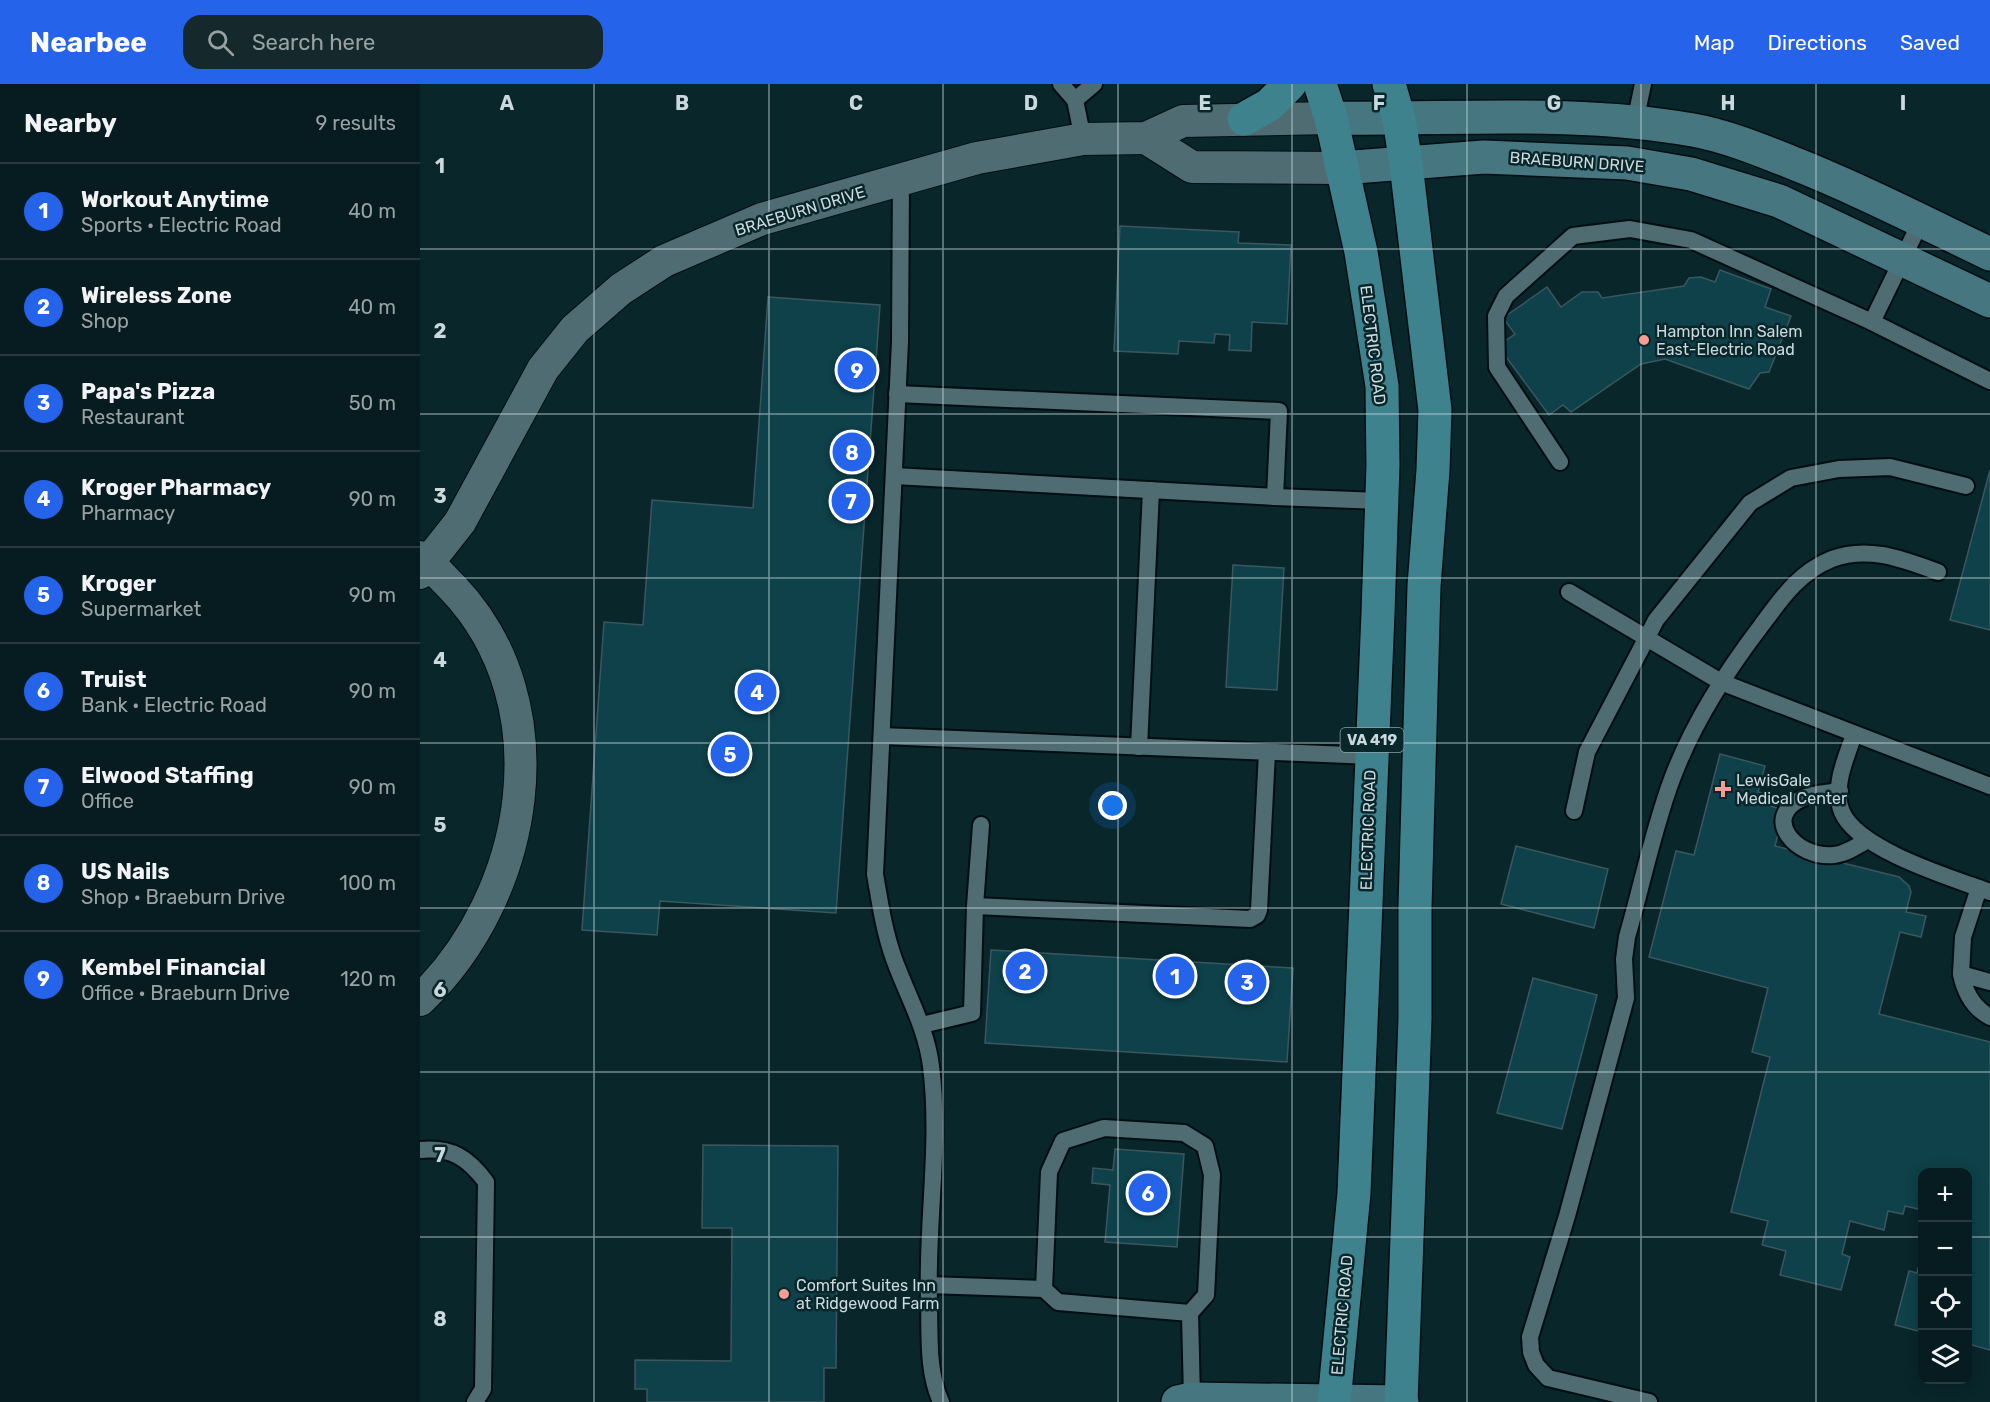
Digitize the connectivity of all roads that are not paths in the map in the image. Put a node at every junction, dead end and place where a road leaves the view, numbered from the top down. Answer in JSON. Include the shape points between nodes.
{"nodes":[{"id":1,"x":1061,"y":84,"type":"edge"},
{"id":2,"x":1095,"y":84,"type":"edge"},
{"id":3,"x":1290,"y":84,"type":"edge"},
{"id":4,"x":1320,"y":84,"type":"edge"},
{"id":5,"x":1389,"y":84,"type":"edge"},
{"id":6,"x":1643,"y":84,"type":"edge"},
{"id":7,"x":1075,"y":100,"type":"junction"},
{"id":8,"x":1330,"y":118,"type":"junction"},
{"id":9,"x":1244,"y":119,"type":"junction"},
{"id":10,"x":1399,"y":119,"type":"junction"},
{"id":11,"x":1635,"y":122,"type":"junction"},
{"id":12,"x":1146,"y":138,"type":"junction"},
{"id":13,"x":1083,"y":140,"type":"junction"},
{"id":14,"x":1767,"y":152,"type":"junction"},
{"id":15,"x":1406,"y":164,"type":"junction"},
{"id":16,"x":1341,"y":168,"type":"junction"},
{"id":17,"x":901,"y":180,"type":"junction"},
{"id":18,"x":1754,"y":192,"type":"junction"},
{"id":19,"x":1921,"y":221,"type":"junction"},
{"id":20,"x":1990,"y":254,"type":"edge"},
{"id":21,"x":1901,"y":259,"type":"junction"},
{"id":22,"x":1990,"y":301,"type":"edge"},
{"id":23,"x":1872,"y":322,"type":"junction"},
{"id":24,"x":1990,"y":381,"type":"edge"},
{"id":25,"x":897,"y":394,"type":"junction"},
{"id":26,"x":1560,"y":462,"type":"dead end"},
{"id":27,"x":894,"y":476,"type":"junction"},
{"id":28,"x":1966,"y":486,"type":"dead end"},
{"id":29,"x":1151,"y":490,"type":"junction"},
{"id":30,"x":1275,"y":496,"type":"junction"},
{"id":31,"x":1381,"y":501,"type":"junction"},
{"id":32,"x":423,"y":564,"type":"edge"},
{"id":33,"x":1938,"y":572,"type":"dead end"},
{"id":34,"x":1569,"y":592,"type":"dead end"},
{"id":35,"x":1646,"y":639,"type":"junction"},
{"id":36,"x":1721,"y":682,"type":"junction"},
{"id":37,"x":1854,"y":735,"type":"junction"},
{"id":38,"x":882,"y":736,"type":"junction"},
{"id":39,"x":1139,"y":747,"type":"junction"},
{"id":40,"x":1267,"y":752,"type":"junction"},
{"id":41,"x":1372,"y":756,"type":"junction"},
{"id":42,"x":1990,"y":786,"type":"edge"},
{"id":43,"x":1840,"y":791,"type":"junction"},
{"id":44,"x":1574,"y":811,"type":"dead end"},
{"id":45,"x":981,"y":825,"type":"dead end"},
{"id":46,"x":1868,"y":840,"type":"junction"},
{"id":47,"x":1985,"y":890,"type":"edge"},
{"id":48,"x":975,"y":906,"type":"junction"},
{"id":49,"x":1961,"y":974,"type":"junction"},
{"id":50,"x":1990,"y":982,"type":"edge"},
{"id":51,"x":420,"y":1000,"type":"edge"},
{"id":52,"x":1990,"y":1017,"type":"edge"},
{"id":53,"x":922,"y":1025,"type":"junction"},
{"id":54,"x":420,"y":1150,"type":"edge"},
{"id":55,"x":928,"y":1286,"type":"junction"},
{"id":56,"x":1044,"y":1289,"type":"junction"},
{"id":57,"x":1190,"y":1313,"type":"junction"},
{"id":58,"x":1185,"y":1400,"type":"edge"},
{"id":59,"x":475,"y":1402,"type":"edge"},
{"id":60,"x":941,"y":1402,"type":"edge"},
{"id":61,"x":1334,"y":1402,"type":"edge"},
{"id":62,"x":1401,"y":1402,"type":"edge"},
{"id":63,"x":1649,"y":1402,"type":"edge"}],
"edges":[{"from":1,"to":7,"type":"lane"},
{"from":2,"to":7,"type":"lane"},
{"from":3,"to":9,"type":"main road","via":[[1269,105]]},
{"from":4,"to":8,"type":"main road","name":"ELECTRIC ROAD","number":"VA 419"},
{"from":5,"to":10,"type":"main road","number":"VA 419"},
{"from":6,"to":11,"type":"lane"},
{"from":7,"to":13,"type":"lane"},
{"from":8,"to":9,"type":"street","name":"BRAEBURN DRIVE"},
{"from":8,"to":10,"type":"street","name":"BRAEBURN DRIVE"},
{"from":8,"to":16,"type":"main road","name":"ELECTRIC ROAD","number":"VA 419"},
{"from":9,"to":12,"type":"street","name":"BRAEBURN DRIVE","via":[[1183,122]]},
{"from":10,"to":11,"type":"street","name":"BRAEBURN DRIVE","via":[[1508,117]]},
{"from":10,"to":15,"type":"main road","number":"VA 419"},
{"from":11,"to":14,"type":"street","name":"BRAEBURN DRIVE","via":[[1695,130]]},
{"from":12,"to":13,"type":"street","name":"BRAEBURN DRIVE"},
{"from":12,"to":16,"type":"street","name":"BRAEBURN DRIVE","via":[[1192,167]]},
{"from":13,"to":17,"type":"street","name":"BRAEBURN DRIVE","via":[[977,158]]},
{"from":14,"to":18,"type":"street"},
{"from":14,"to":19,"type":"street","name":"BRAEBURN DRIVE","via":[[1846,184]]},
{"from":15,"to":16,"type":"street","name":"BRAEBURN DRIVE"},
{"from":15,"to":18,"type":"street","name":"BRAEBURN DRIVE","via":[[1484,157],[1628,163],[1691,174]]},
{"from":15,"to":62,"type":"main road","number":"VA 419","via":[[1435,410],[1423,597],[1415,1019]]},
{"from":16,"to":31,"type":"main road","name":"ELECTRIC ROAD","number":"VA 419","via":[[1361,252],[1382,386]]},
{"from":17,"to":25,"type":"lane"},
{"from":17,"to":32,"type":"street","name":"BRAEBURN DRIVE","via":[[762,219],[664,261],[621,289],[575,329],[543,369],[460,522]]},
{"from":18,"to":21,"type":"street","name":"BRAEBURN DRIVE"},
{"from":19,"to":20,"type":"street","name":"BRAEBURN DRIVE"},
{"from":19,"to":21,"type":"lane"},
{"from":21,"to":22,"type":"street","name":"BRAEBURN DRIVE"},
{"from":21,"to":23,"type":"lane"},
{"from":23,"to":24,"type":"lane"},
{"from":23,"to":26,"type":"lane","via":[[1691,240],[1630,229],[1573,236],[1506,296],[1496,316],[1497,367]]},
{"from":25,"to":27,"type":"lane"},
{"from":25,"to":30,"type":"lane","via":[[1279,411]]},
{"from":27,"to":29,"type":"lane"},
{"from":27,"to":38,"type":"lane"},
{"from":28,"to":35,"type":"lane","via":[[1890,467],[1839,469],[1791,478],[1750,503],[1656,620]]},
{"from":29,"to":30,"type":"lane"},
{"from":29,"to":39,"type":"lane"},
{"from":30,"to":31,"type":"lane"},
{"from":31,"to":41,"type":"main road","name":"ELECTRIC ROAD","number":"VA 419"},
{"from":32,"to":51,"type":"street","via":[[472,608],[498,651],[519,724],[521,768],[517,816],[506,863],[492,898],[469,941]]},
{"from":33,"to":36,"type":"lane","via":[[1881,554],[1833,558],[1809,570],[1790,588]]},
{"from":34,"to":35,"type":"lane"},
{"from":35,"to":36,"type":"lane"},
{"from":35,"to":44,"type":"lane","via":[[1587,752]]},
{"from":36,"to":37,"type":"lane"},
{"from":36,"to":63,"type":"lane","via":[[1696,724],[1668,791],[1627,937],[1626,998],[1530,1337],[1536,1365],[1548,1378]]},
{"from":37,"to":42,"type":"lane"},
{"from":37,"to":43,"type":"lane","via":[[1842,768]]},
{"from":38,"to":39,"type":"lane"},
{"from":38,"to":53,"type":"lane","via":[[876,874],[882,918]]},
{"from":39,"to":40,"type":"lane"},
{"from":40,"to":41,"type":"lane"},
{"from":40,"to":48,"type":"lane","via":[[1257,915],[1250,918]]},
{"from":41,"to":61,"type":"main road","name":"ELECTRIC ROAD","number":"VA 419","via":[[1354,1193]]},
{"from":43,"to":46,"type":"lane","via":[[1840,810],[1851,827]]},
{"from":43,"to":46,"type":"lane","via":[[1804,797],[1792,805],[1784,823],[1785,833],[1791,842],[1814,854],[1845,852]]},
{"from":45,"to":48,"type":"lane"},
{"from":46,"to":47,"type":"lane"},
{"from":47,"to":49,"type":"lane","via":[[1963,937]]},
{"from":48,"to":53,"type":"lane","via":[[972,1013]]},
{"from":49,"to":50,"type":"lane"},
{"from":49,"to":52,"type":"lane","via":[[1964,990],[1974,1005]]},
{"from":53,"to":55,"type":"lane","via":[[931,1065],[935,1113]]},
{"from":54,"to":59,"type":"lane","via":[[435,1149],[470,1161],[486,1182],[483,1389]]},
{"from":55,"to":56,"type":"lane"},
{"from":55,"to":60,"type":"lane","via":[[931,1367]]},
{"from":56,"to":57,"type":"lane","via":[[1058,1302]]},
{"from":56,"to":57,"type":"lane","via":[[1049,1172],[1063,1141],[1104,1128],[1184,1133],[1205,1146],[1212,1175],[1206,1295]]},
{"from":57,"to":58,"type":"lane"},
{"from":58,"to":61,"type":"street"},
{"from":61,"to":62,"type":"street"}]}
